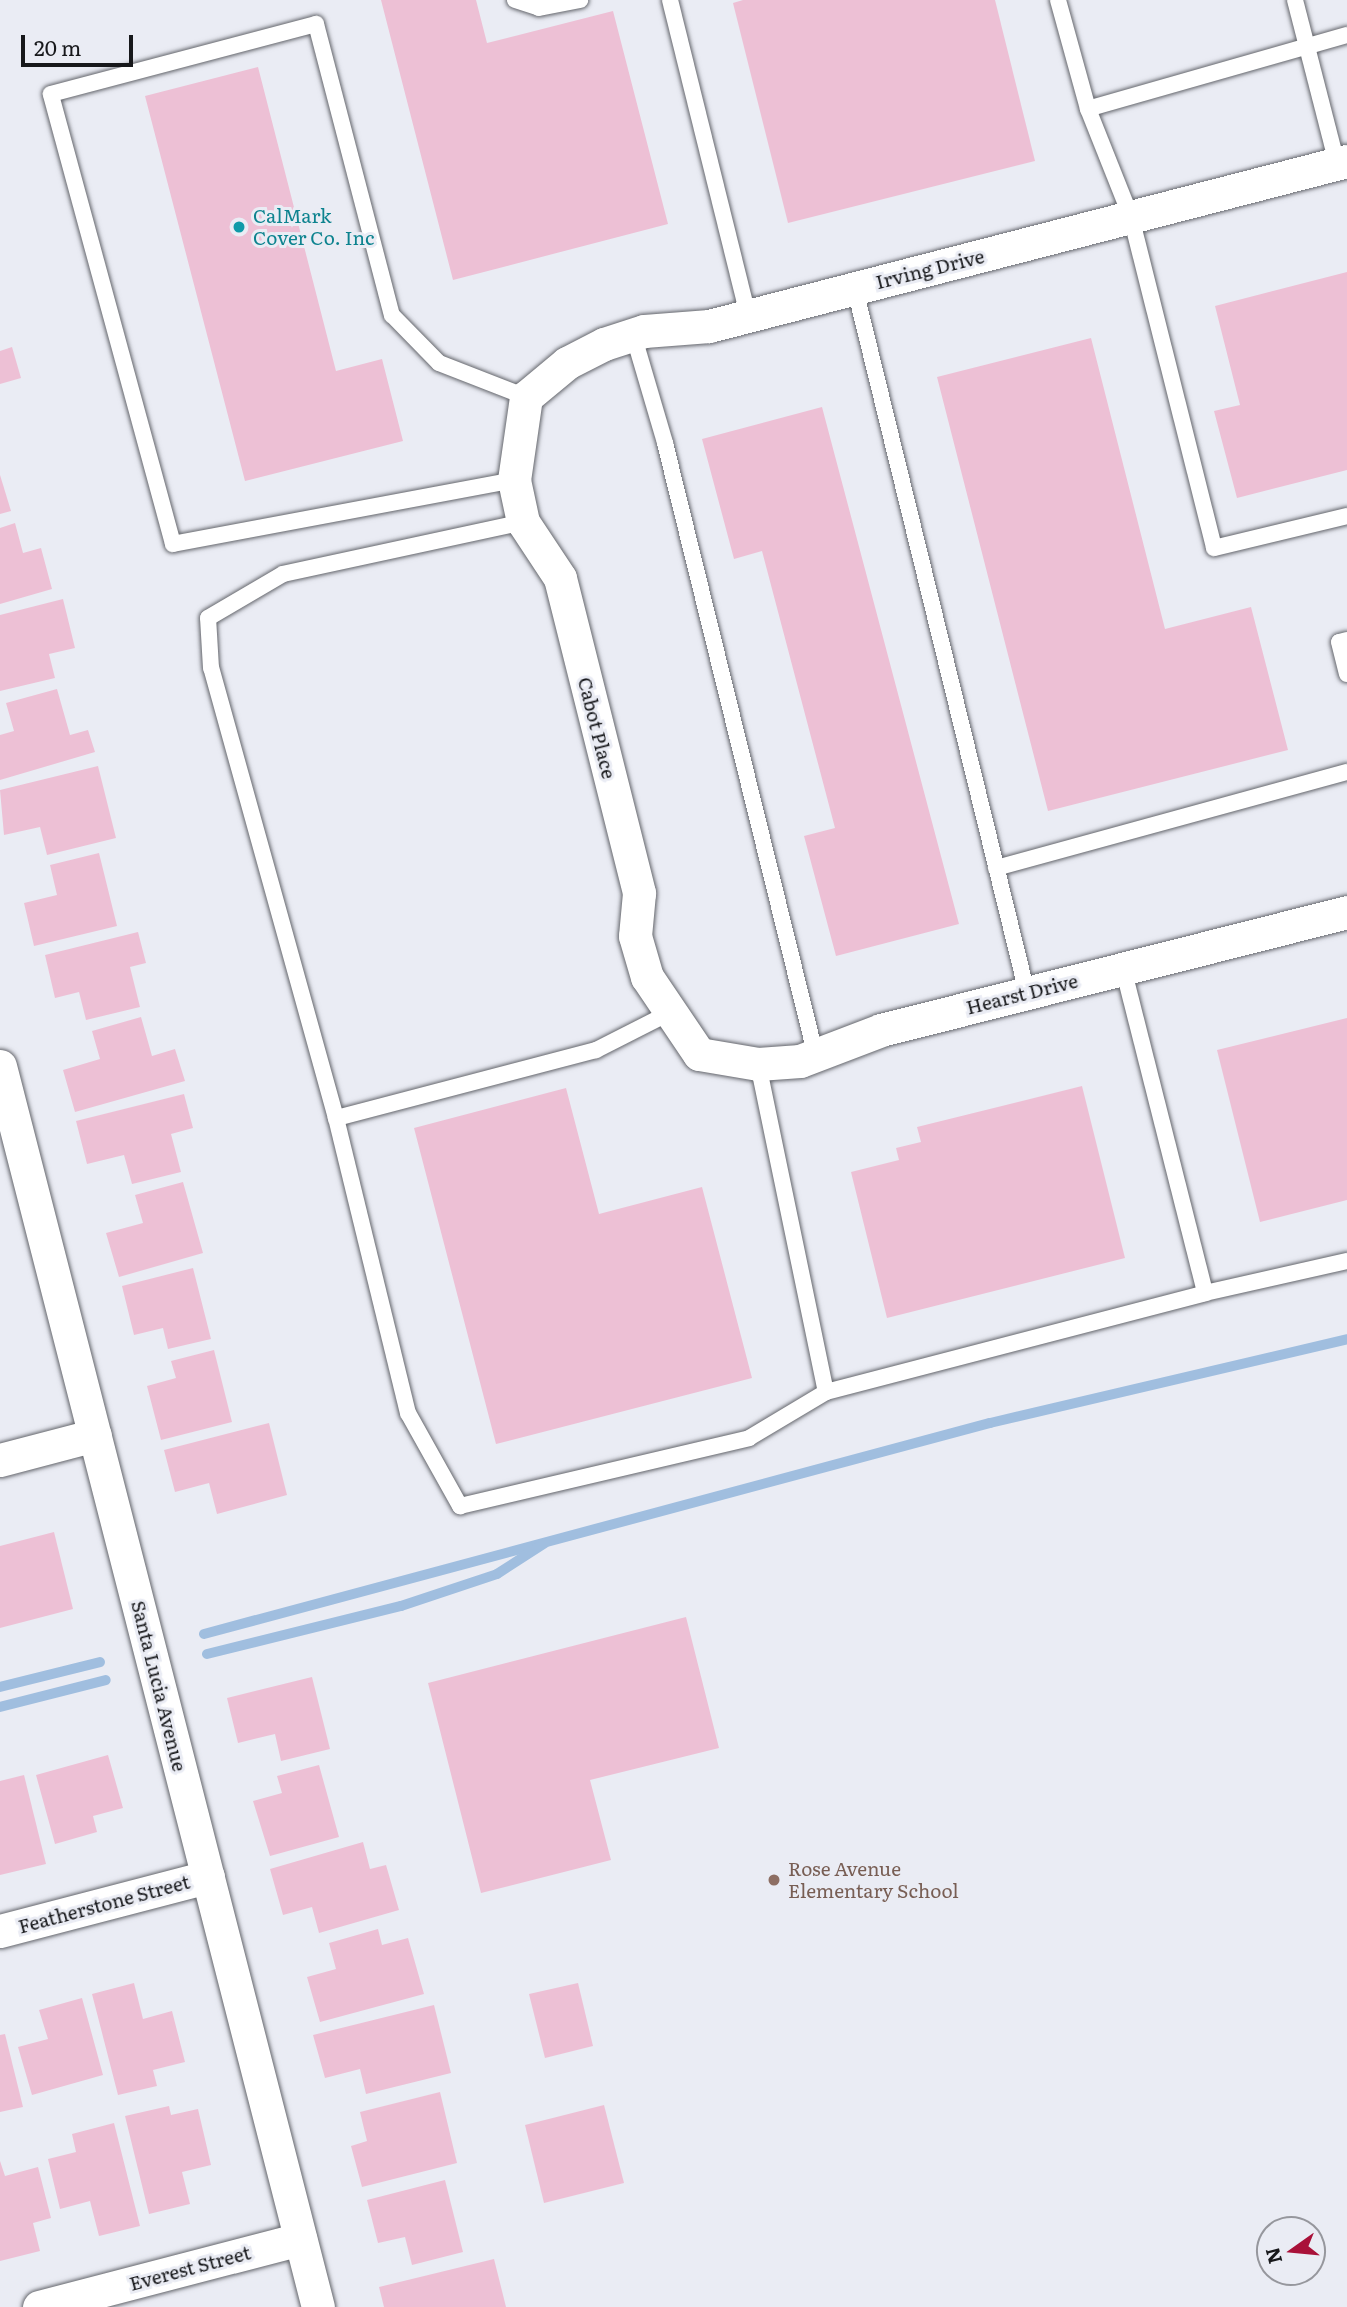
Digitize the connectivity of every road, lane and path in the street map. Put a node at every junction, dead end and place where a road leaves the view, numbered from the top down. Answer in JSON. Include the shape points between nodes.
{"nodes":[{"id":1,"x":515,"y":0,"type":"edge"},
{"id":2,"x":580,"y":0,"type":"edge"},
{"id":3,"x":670,"y":0,"type":"edge"},
{"id":4,"x":1058,"y":0,"type":"edge"},
{"id":5,"x":1295,"y":0,"type":"edge"},
{"id":6,"x":1347,"y":34,"type":"edge"},
{"id":7,"x":1306,"y":48,"type":"junction"},
{"id":8,"x":1088,"y":109,"type":"junction"},
{"id":9,"x":1342,"y":162,"type":"edge"},
{"id":10,"x":1131,"y":217,"type":"junction"},
{"id":11,"x":855,"y":289,"type":"junction"},
{"id":12,"x":748,"y":316,"type":"junction"},
{"id":13,"x":633,"y":334,"type":"junction"},
{"id":14,"x":526,"y":397,"type":"junction"},
{"id":15,"x":513,"y":480,"type":"junction"},
{"id":16,"x":1347,"y":516,"type":"edge"},
{"id":17,"x":523,"y":522,"type":"junction"},
{"id":18,"x":1347,"y":640,"type":"edge"},
{"id":19,"x":1347,"y":674,"type":"edge"},
{"id":20,"x":1347,"y":772,"type":"edge"},
{"id":21,"x":996,"y":867,"type":"junction"},
{"id":22,"x":1347,"y":912,"type":"edge"},
{"id":23,"x":1123,"y":968,"type":"junction"},
{"id":24,"x":1027,"y":993,"type":"junction"},
{"id":25,"x":667,"y":1014,"type":"junction"},
{"id":26,"x":699,"y":1054,"type":"joint"},
{"id":27,"x":816,"y":1057,"type":"junction"},
{"id":28,"x":758,"y":1064,"type":"junction"},
{"id":29,"x":0,"y":1066,"type":"edge"},
{"id":30,"x":335,"y":1118,"type":"junction"},
{"id":31,"x":1347,"y":1261,"type":"edge"},
{"id":32,"x":1205,"y":1293,"type":"junction"},
{"id":33,"x":826,"y":1392,"type":"junction"},
{"id":34,"x":95,"y":1435,"type":"junction"},
{"id":35,"x":0,"y":1460,"type":"edge"},
{"id":36,"x":208,"y":1877,"type":"junction"},
{"id":37,"x":0,"y":1931,"type":"edge"},
{"id":38,"x":300,"y":2239,"type":"junction"},
{"id":39,"x":39,"y":2307,"type":"edge"},
{"id":40,"x":318,"y":2307,"type":"edge"}],
"edges":[{"from":1,"to":2,"type":"lane","via":[[539,8]]},
{"from":3,"to":12,"type":"lane"},
{"from":4,"to":8,"type":"lane"},
{"from":5,"to":7,"type":"lane"},
{"from":6,"to":7,"type":"lane"},
{"from":7,"to":8,"type":"lane"},
{"from":7,"to":9,"type":"lane"},
{"from":8,"to":10,"type":"lane"},
{"from":9,"to":10,"type":"street","name":"Irving Drive"},
{"from":10,"to":11,"type":"street","name":"Irving Drive"},
{"from":10,"to":16,"type":"lane","via":[[1214,548]]},
{"from":11,"to":12,"type":"street","name":"Irving Drive"},
{"from":11,"to":21,"type":"lane"},
{"from":12,"to":13,"type":"street","name":"Irving Drive"},
{"from":13,"to":14,"type":"street","name":"Irving Drive","via":[[567,363]]},
{"from":13,"to":27,"type":"lane","via":[[666,443]]},
{"from":14,"to":15,"type":"street","name":"Cabot Place"},
{"from":14,"to":15,"type":"lane","via":[[439,363],[392,315],[316,24],[51,94],[173,544]]},
{"from":15,"to":17,"type":"street","name":"Cabot Place"},
{"from":17,"to":25,"type":"street","name":"Cabot Place","via":[[559,578],[639,893],[635,936]]},
{"from":17,"to":30,"type":"lane","via":[[283,575],[208,618],[211,668]]},
{"from":18,"to":19,"type":"lane","via":[[1339,642]]},
{"from":20,"to":21,"type":"lane"},
{"from":21,"to":24,"type":"lane"},
{"from":22,"to":23,"type":"street","name":"Hearst Drive"},
{"from":23,"to":24,"type":"street","name":"Hearst Drive"},
{"from":23,"to":32,"type":"lane"},
{"from":24,"to":27,"type":"street","name":"Hearst Drive","via":[[881,1030]]},
{"from":25,"to":26,"type":"street","name":"Cabot Place"},
{"from":25,"to":30,"type":"lane","via":[[596,1050]]},
{"from":26,"to":28,"type":"street","name":"Hearst Drive"},
{"from":27,"to":28,"type":"street","name":"Hearst Drive"},
{"from":28,"to":33,"type":"lane"},
{"from":29,"to":34,"type":"street","name":"Santa Lucia Avenue"},
{"from":30,"to":33,"type":"lane","via":[[408,1413],[460,1506],[749,1438]]},
{"from":31,"to":32,"type":"lane"},
{"from":32,"to":33,"type":"lane"},
{"from":34,"to":35,"type":"street"},
{"from":34,"to":36,"type":"street","name":"Santa Lucia Avenue"},
{"from":36,"to":37,"type":"street","name":"Featherstone Street"},
{"from":36,"to":38,"type":"street","name":"Santa Lucia Avenue"},
{"from":38,"to":39,"type":"street","name":"Everest Street"},
{"from":38,"to":40,"type":"street","name":"Santa Lucia Avenue"}]}
